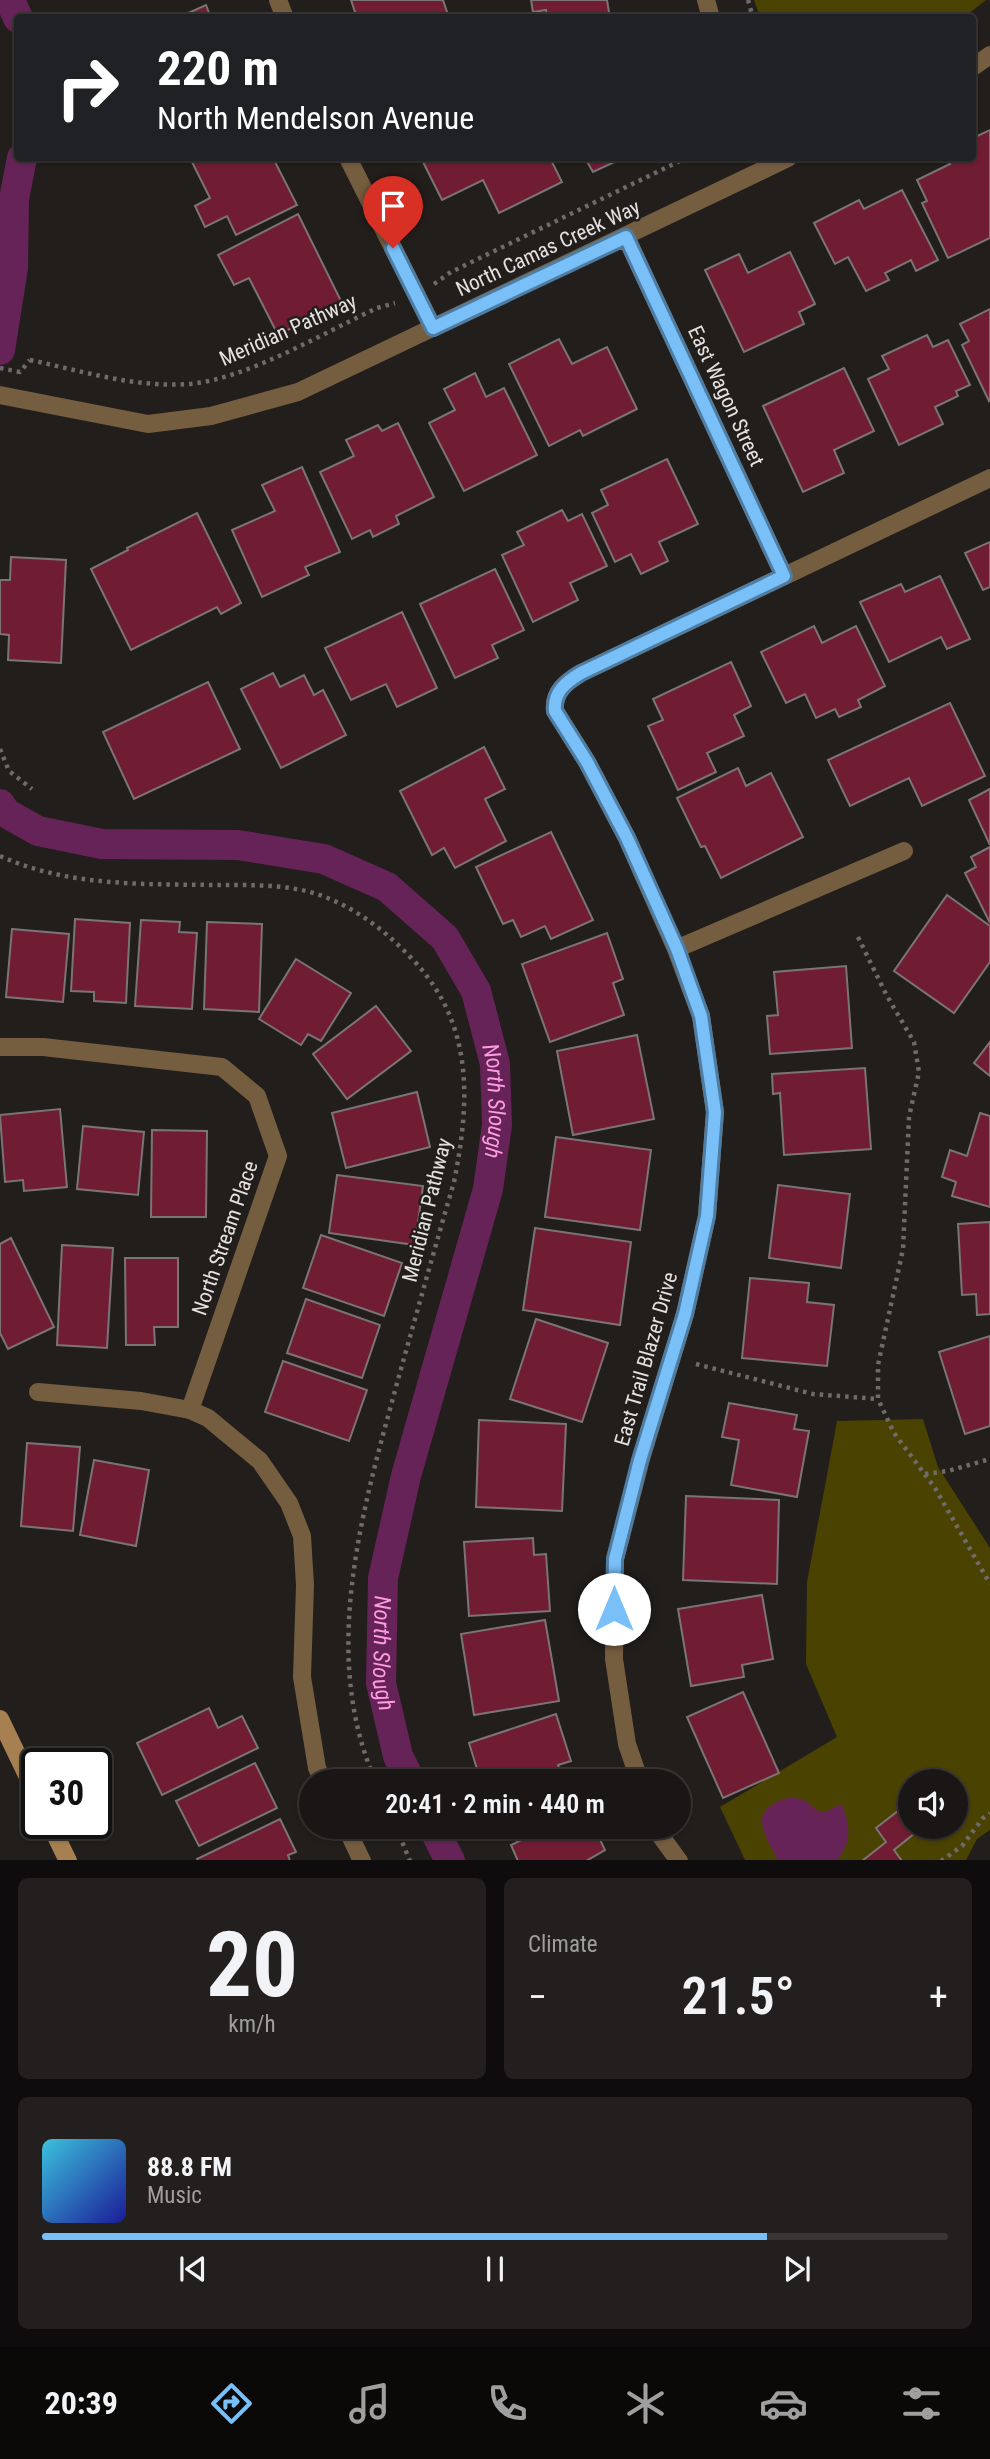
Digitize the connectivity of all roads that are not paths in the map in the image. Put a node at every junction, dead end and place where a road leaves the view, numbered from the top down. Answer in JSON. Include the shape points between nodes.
{"nodes":[{"id":1,"x":350,"y":161,"type":"edge"},
{"id":2,"x":775,"y":161,"type":"edge"},
{"id":3,"x":626,"y":237,"type":"junction"},
{"id":4,"x":433,"y":328,"type":"junction"},
{"id":5,"x":0,"y":395,"type":"edge"},
{"id":6,"x":990,"y":478,"type":"edge"},
{"id":7,"x":784,"y":576,"type":"junction"},
{"id":8,"x":904,"y":851,"type":"dead end"},
{"id":9,"x":677,"y":949,"type":"junction"},
{"id":10,"x":0,"y":1047,"type":"edge"},
{"id":11,"x":38,"y":1392,"type":"dead end"},
{"id":12,"x":190,"y":1410,"type":"junction"},
{"id":13,"x":0,"y":1719,"type":"edge"},
{"id":14,"x":21,"y":1763,"type":"edge"},
{"id":15,"x":318,"y":1769,"type":"edge"},
{"id":16,"x":636,"y":1769,"type":"edge"},
{"id":17,"x":58,"y":1839,"type":"edge"},
{"id":18,"x":352,"y":1839,"type":"edge"},
{"id":19,"x":663,"y":1839,"type":"edge"},
{"id":20,"x":68,"y":1860,"type":"edge"},
{"id":21,"x":362,"y":1860,"type":"edge"},
{"id":22,"x":678,"y":1860,"type":"edge"}],
"edges":[{"from":1,"to":4,"type":"street"},
{"from":2,"to":3,"type":"street","name":"North Camas Creek Way"},
{"from":3,"to":4,"type":"street","name":"North Camas Creek Way"},
{"from":3,"to":7,"type":"street","name":"East Wagon Street"},
{"from":4,"to":5,"type":"street","name":"North Camas Creek Way","via":[[298,392],[211,416],[148,424]]},
{"from":6,"to":7,"type":"street"},
{"from":7,"to":9,"type":"street","name":"East Trail Blazer Drive","via":[[581,673],[566,682],[554,703],[627,838]]},
{"from":8,"to":9,"type":"street"},
{"from":9,"to":16,"type":"street","name":"East Trail Blazer Drive","via":[[701,1016],[715,1112],[707,1216],[685,1314],[615,1559],[614,1659],[627,1744]]},
{"from":10,"to":12,"type":"street","name":"North Stream Place","via":[[43,1047],[222,1067],[257,1096],[278,1156]]},
{"from":11,"to":12,"type":"street"},
{"from":12,"to":15,"type":"street","via":[[208,1418],[260,1461],[289,1503],[302,1536],[302,1677]]},
{"from":13,"to":14,"type":"main road"},
{"from":17,"to":20,"type":"main road"},
{"from":18,"to":21,"type":"street"},
{"from":19,"to":22,"type":"street"}]}
